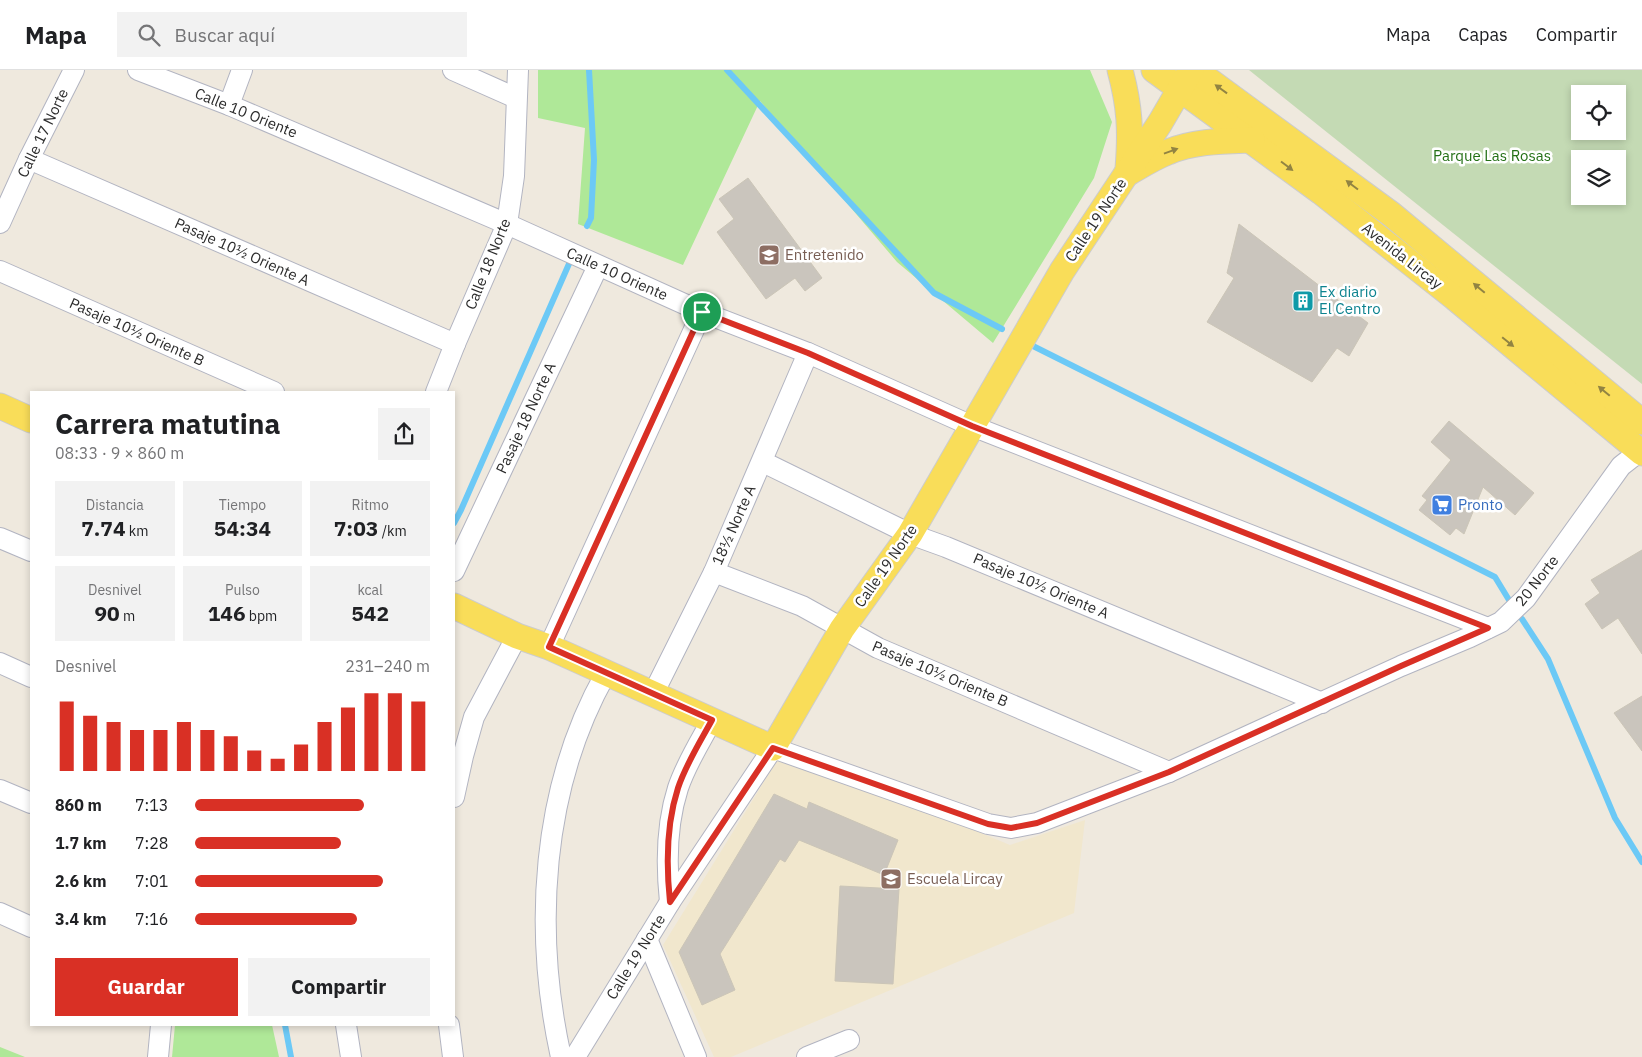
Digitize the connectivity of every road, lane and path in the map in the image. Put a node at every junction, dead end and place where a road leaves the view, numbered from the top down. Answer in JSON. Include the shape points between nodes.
{"nodes":[{"id":1,"x":74,"y":70,"type":"edge"},
{"id":2,"x":138,"y":70,"type":"edge"},
{"id":3,"x":242,"y":70,"type":"edge"},
{"id":4,"x":453,"y":70,"type":"edge"},
{"id":5,"x":518,"y":70,"type":"edge"},
{"id":6,"x":1120,"y":70,"type":"edge"},
{"id":7,"x":1154,"y":70,"type":"edge"},
{"id":8,"x":1198,"y":70,"type":"edge"},
{"id":9,"x":1186,"y":79,"type":"edge"},
{"id":10,"x":516,"y":98,"type":"junction"},
{"id":11,"x":229,"y":105,"type":"junction"},
{"id":12,"x":1252,"y":140,"type":"junction"},
{"id":13,"x":29,"y":159,"type":"junction"},
{"id":14,"x":1128,"y":173,"type":"junction"},
{"id":15,"x":0,"y":223,"type":"edge"},
{"id":16,"x":507,"y":224,"type":"junction"},
{"id":17,"x":598,"y":266,"type":"junction"},
{"id":18,"x":0,"y":271,"type":"edge"},
{"id":19,"x":702,"y":312,"type":"junction"},
{"id":20,"x":455,"y":344,"type":"junction"},
{"id":21,"x":808,"y":353,"type":"junction"},
{"id":22,"x":272,"y":391,"type":"edge"},
{"id":23,"x":436,"y":391,"type":"edge"},
{"id":24,"x":0,"y":406,"type":"edge"},
{"id":25,"x":30,"y":420,"type":"edge"},
{"id":26,"x":1642,"y":422,"type":"edge"},
{"id":27,"x":972,"y":426,"type":"junction"},
{"id":28,"x":1641,"y":452,"type":"edge"},
{"id":29,"x":762,"y":462,"type":"junction"},
{"id":30,"x":910,"y":534,"type":"junction"},
{"id":31,"x":0,"y":538,"type":"edge"},
{"id":32,"x":30,"y":551,"type":"edge"},
{"id":33,"x":455,"y":569,"type":"edge"},
{"id":34,"x":714,"y":572,"type":"junction"},
{"id":35,"x":455,"y":606,"type":"edge"},
{"id":36,"x":1488,"y":628,"type":"junction"},
{"id":37,"x":842,"y":629,"type":"junction"},
{"id":38,"x":517,"y":636,"type":"junction"},
{"id":39,"x":549,"y":647,"type":"junction"},
{"id":40,"x":0,"y":663,"type":"edge"},
{"id":41,"x":606,"y":673,"type":"junction"},
{"id":42,"x":30,"y":677,"type":"edge"},
{"id":43,"x":653,"y":694,"type":"junction"},
{"id":44,"x":1322,"y":703,"type":"junction"},
{"id":45,"x":712,"y":720,"type":"junction"},
{"id":46,"x":773,"y":748,"type":"junction"},
{"id":47,"x":1169,"y":772,"type":"junction"},
{"id":48,"x":0,"y":790,"type":"edge"},
{"id":49,"x":455,"y":792,"type":"edge"},
{"id":50,"x":30,"y":803,"type":"edge"},
{"id":51,"x":670,"y":902,"type":"junction"},
{"id":52,"x":0,"y":914,"type":"edge"},
{"id":53,"x":30,"y":927,"type":"edge"},
{"id":54,"x":647,"y":939,"type":"junction"},
{"id":55,"x":161,"y":1026,"type":"edge"},
{"id":56,"x":346,"y":1026,"type":"edge"},
{"id":57,"x":449,"y":1026,"type":"edge"},
{"id":58,"x":848,"y":1040,"type":"dead end"},
{"id":59,"x":158,"y":1057,"type":"edge"},
{"id":60,"x":351,"y":1057,"type":"edge"},
{"id":61,"x":453,"y":1057,"type":"edge"},
{"id":62,"x":561,"y":1057,"type":"edge"},
{"id":63,"x":574,"y":1057,"type":"edge"},
{"id":64,"x":696,"y":1057,"type":"edge"},
{"id":65,"x":807,"y":1057,"type":"edge"}],
"edges":[{"from":1,"to":13,"type":"street","name":"Calle 17 Norte"},
{"from":2,"to":11,"type":"street","name":"Calle 10 Oriente"},
{"from":3,"to":11,"type":"street"},
{"from":4,"to":10,"type":"street"},
{"from":5,"to":10,"type":"street","name":"Calle 18 Norte"},
{"from":6,"to":14,"type":"main road","via":[[1130,114]]},
{"from":7,"to":9,"type":"main road","name":"Avenida Lircay"},
{"from":26,"to":8,"type":"main road","name":"Avenida Lircay","one_way":true,"via":[[1391,214]]},
{"from":9,"to":12,"type":"main road","name":"Avenida Lircay"},
{"from":9,"to":14,"type":"main road","name":"Calle 19 Norte"},
{"from":10,"to":16,"type":"street","name":"Calle 18 Norte","via":[[514,176]]},
{"from":11,"to":16,"type":"street","name":"Calle 10 Oriente"},
{"from":14,"to":12,"type":"main road","one_way":true,"via":[[1182,147]]},
{"from":12,"to":28,"type":"main road","name":"Avenida Lircay","one_way":true,"via":[[1448,292]]},
{"from":13,"to":15,"type":"street","name":"Calle 17 Norte"},
{"from":13,"to":20,"type":"street","name":"Pasaje 10½ Oriente A"},
{"from":14,"to":27,"type":"main road","name":"Calle 19 Norte","via":[[1062,271]]},
{"from":16,"to":17,"type":"street","name":"Calle 10 Oriente"},
{"from":16,"to":20,"type":"street","name":"Calle 18 Norte"},
{"from":17,"to":19,"type":"street","name":"Calle 10 Oriente"},
{"from":17,"to":33,"type":"street","name":"Pasaje 18 Norte A"},
{"from":18,"to":22,"type":"street","name":"Pasaje 10½ Oriente B"},
{"from":19,"to":21,"type":"street","name":"Calle 10 Oriente"},
{"from":19,"to":39,"type":"street"},
{"from":20,"to":23,"type":"street","name":"Calle 18 Norte"},
{"from":21,"to":27,"type":"street","name":"Calle 10 Oriente"},
{"from":21,"to":29,"type":"street","name":"18½ Norte A"},
{"from":24,"to":25,"type":"main road"},
{"from":27,"to":30,"type":"main road","name":"Calle 19 Norte"},
{"from":27,"to":36,"type":"street","name":"Calle 10 Oriente"},
{"from":28,"to":36,"type":"street","name":"20 Norte","via":[[1621,466],[1526,598],[1501,622]]},
{"from":29,"to":30,"type":"street","name":"Pasaje 10½ Oriente A"},
{"from":29,"to":34,"type":"street","name":"18½ Norte A"},
{"from":30,"to":37,"type":"main road","name":"Calle 19 Norte"},
{"from":30,"to":44,"type":"street","name":"Pasaje 10½ Oriente A"},
{"from":31,"to":32,"type":"street"},
{"from":34,"to":37,"type":"street","name":"Pasaje 10½ Oriente B","via":[[802,606]]},
{"from":34,"to":43,"type":"street","name":"18½ Norte A"},
{"from":35,"to":38,"type":"main road"},
{"from":36,"to":44,"type":"street","name":"20 Norte"},
{"from":37,"to":46,"type":"main road","name":"Calle 19 Norte"},
{"from":37,"to":47,"type":"street","name":"Pasaje 10½ Oriente B","via":[[878,648]]},
{"from":38,"to":39,"type":"main road"},
{"from":38,"to":49,"type":"street","via":[[474,717]]},
{"from":39,"to":41,"type":"main road"},
{"from":40,"to":42,"type":"street"},
{"from":41,"to":43,"type":"main road"},
{"from":41,"to":62,"type":"street","via":[[570,755],[551,844],[547,886],[548,962]]},
{"from":43,"to":45,"type":"main road"},
{"from":44,"to":47,"type":"street","name":"20 Norte"},
{"from":45,"to":46,"type":"main road"},
{"from":45,"to":51,"type":"street","via":[[678,788],[667,856]]},
{"from":46,"to":47,"type":"street","name":"20 Norte","via":[[988,824],[1011,828],[1037,823]]},
{"from":46,"to":51,"type":"street","name":"Calle 19 Norte"},
{"from":48,"to":50,"type":"street"},
{"from":51,"to":54,"type":"street","name":"Calle 19 Norte"},
{"from":52,"to":53,"type":"street"},
{"from":54,"to":63,"type":"street","name":"Calle 19 Norte"},
{"from":54,"to":64,"type":"street"},
{"from":55,"to":59,"type":"street"},
{"from":56,"to":60,"type":"street"},
{"from":57,"to":61,"type":"street"},
{"from":58,"to":65,"type":"street"}]}
